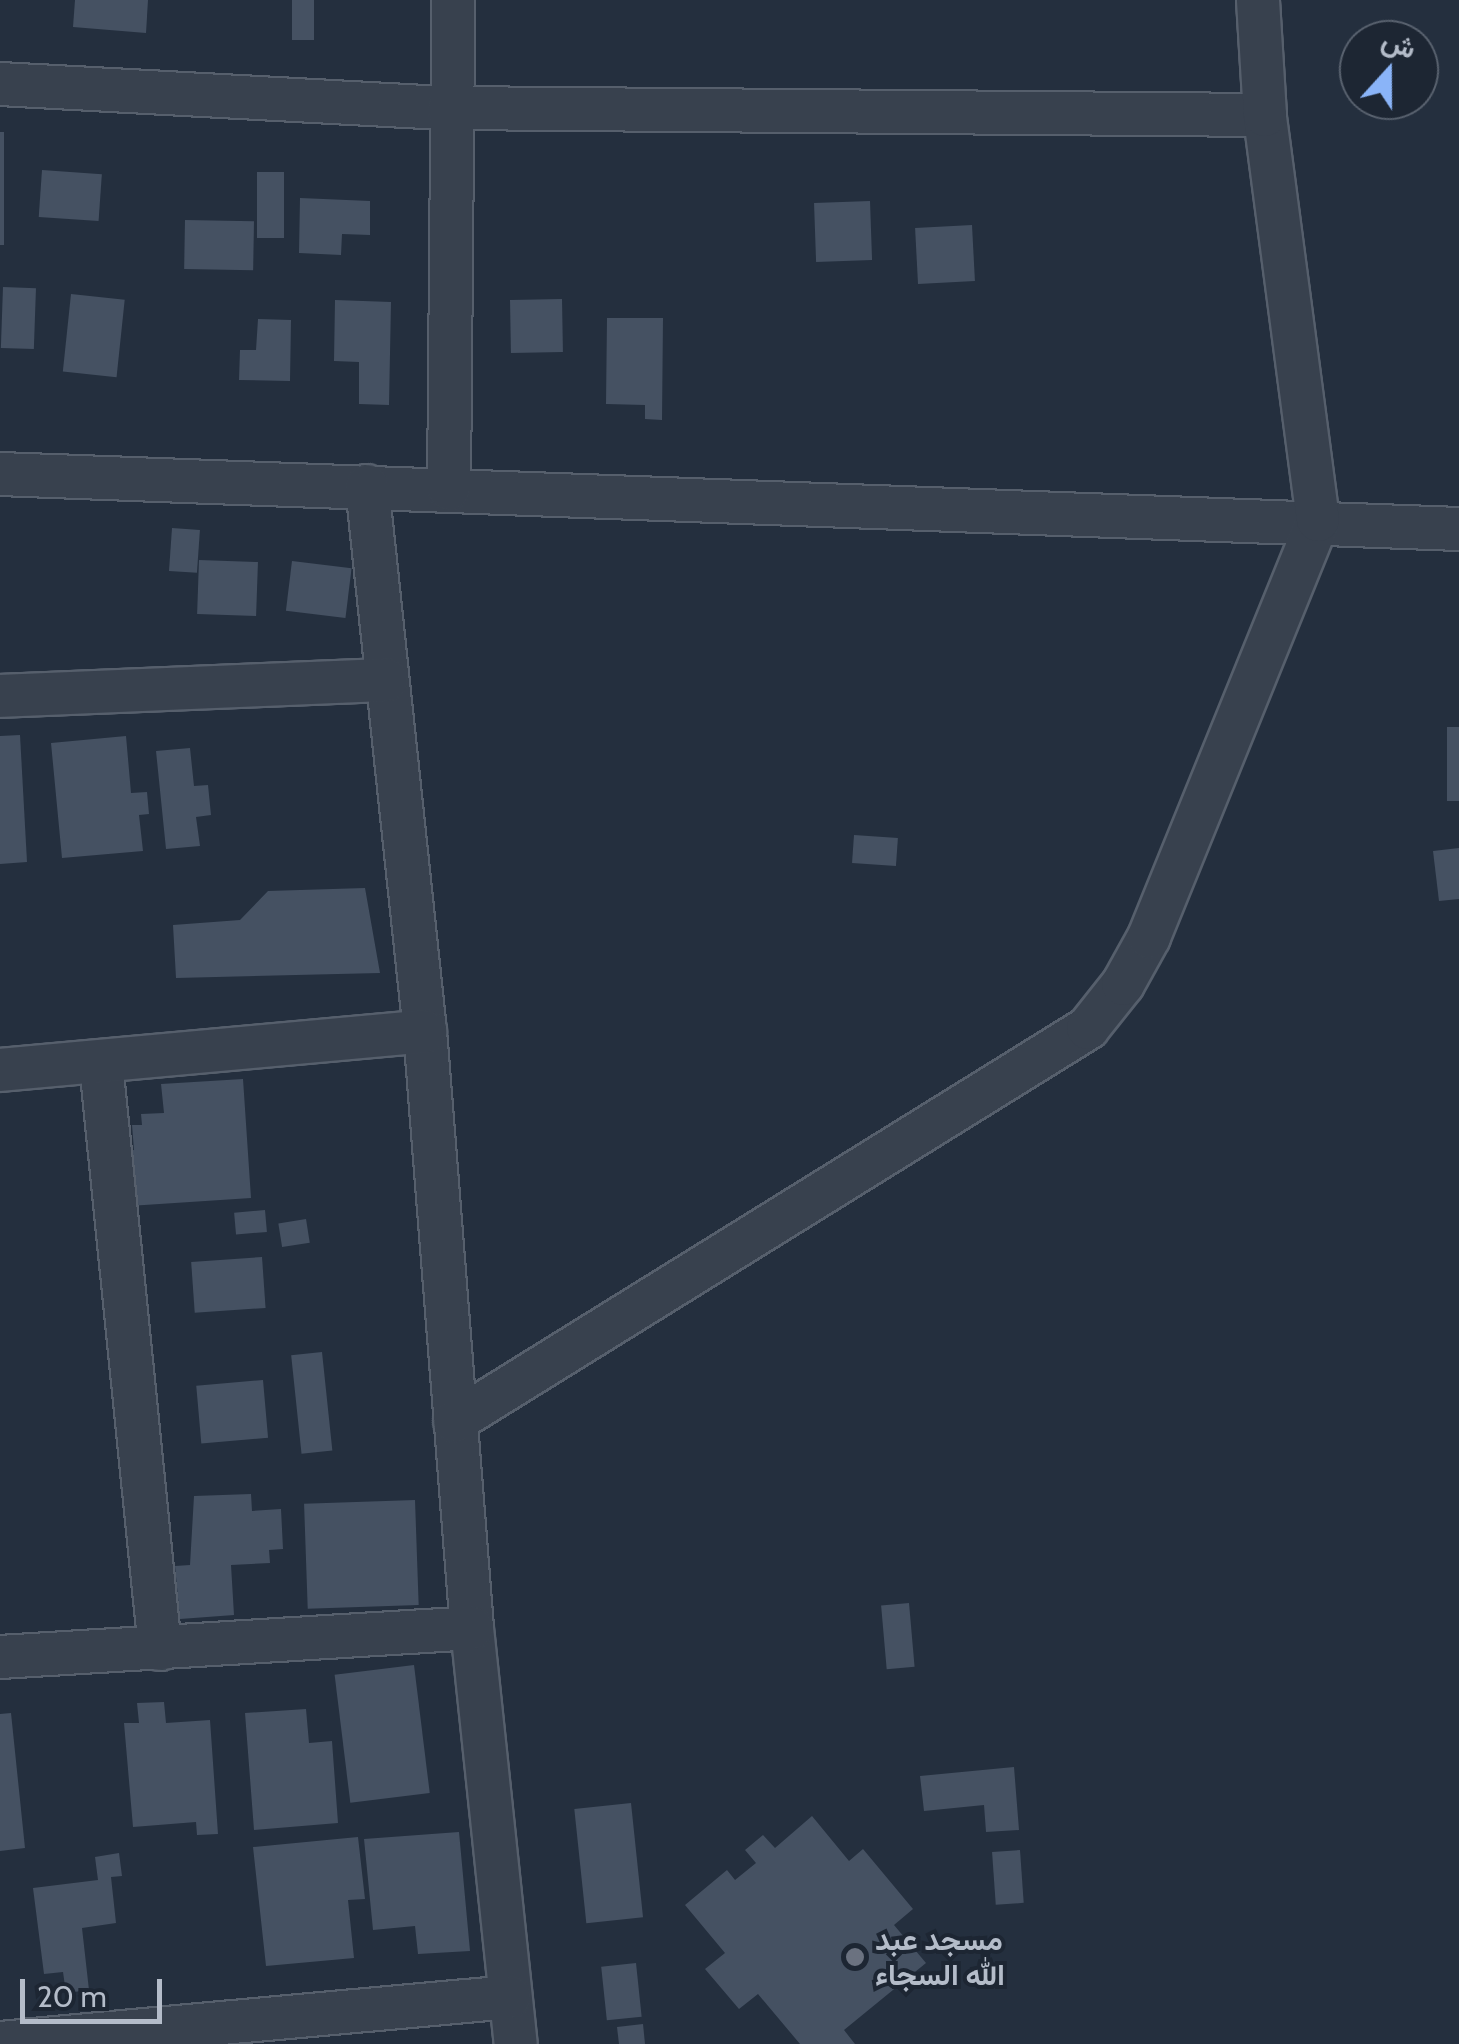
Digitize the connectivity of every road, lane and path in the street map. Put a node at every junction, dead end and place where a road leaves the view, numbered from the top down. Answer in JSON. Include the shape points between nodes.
{"nodes":[{"id":1,"x":452,"y":0,"type":"edge"},
{"id":2,"x":1258,"y":0,"type":"edge"},
{"id":3,"x":0,"y":84,"type":"edge"},
{"id":4,"x":449,"y":108,"type":"junction"},
{"id":5,"x":1266,"y":115,"type":"junction"},
{"id":6,"x":0,"y":474,"type":"edge"},
{"id":7,"x":367,"y":486,"type":"junction"},
{"id":8,"x":449,"y":489,"type":"junction"},
{"id":9,"x":1318,"y":520,"type":"junction"},
{"id":10,"x":1459,"y":529,"type":"edge"},
{"id":11,"x":387,"y":680,"type":"junction"},
{"id":12,"x":0,"y":696,"type":"edge"},
{"id":13,"x":425,"y":1031,"type":"junction"},
{"id":14,"x":101,"y":1064,"type":"junction"},
{"id":15,"x":0,"y":1070,"type":"edge"},
{"id":16,"x":456,"y":1421,"type":"junction"},
{"id":17,"x":472,"y":1628,"type":"junction"},
{"id":18,"x":160,"y":1649,"type":"junction"},
{"id":19,"x":0,"y":1657,"type":"edge"},
{"id":20,"x":510,"y":1997,"type":"junction"},
{"id":21,"x":23,"y":2043,"type":"edge"},
{"id":22,"x":516,"y":2044,"type":"edge"}],
"edges":[{"from":1,"to":4,"type":"street"},
{"from":2,"to":5,"type":"street"},
{"from":3,"to":4,"type":"street"},
{"from":4,"to":5,"type":"street"},
{"from":4,"to":8,"type":"street"},
{"from":5,"to":9,"type":"street"},
{"from":6,"to":7,"type":"street"},
{"from":7,"to":8,"type":"street"},
{"from":7,"to":11,"type":"street"},
{"from":8,"to":9,"type":"street"},
{"from":9,"to":10,"type":"street"},
{"from":9,"to":16,"type":"street","via":[[1149,938],[1088,1028]]},
{"from":11,"to":12,"type":"street"},
{"from":11,"to":13,"type":"street"},
{"from":13,"to":14,"type":"street"},
{"from":13,"to":16,"type":"street"},
{"from":14,"to":15,"type":"street"},
{"from":14,"to":18,"type":"street"},
{"from":16,"to":17,"type":"street"},
{"from":17,"to":18,"type":"street"},
{"from":17,"to":20,"type":"street"},
{"from":18,"to":19,"type":"street"},
{"from":20,"to":21,"type":"street"},
{"from":20,"to":22,"type":"street"}]}
